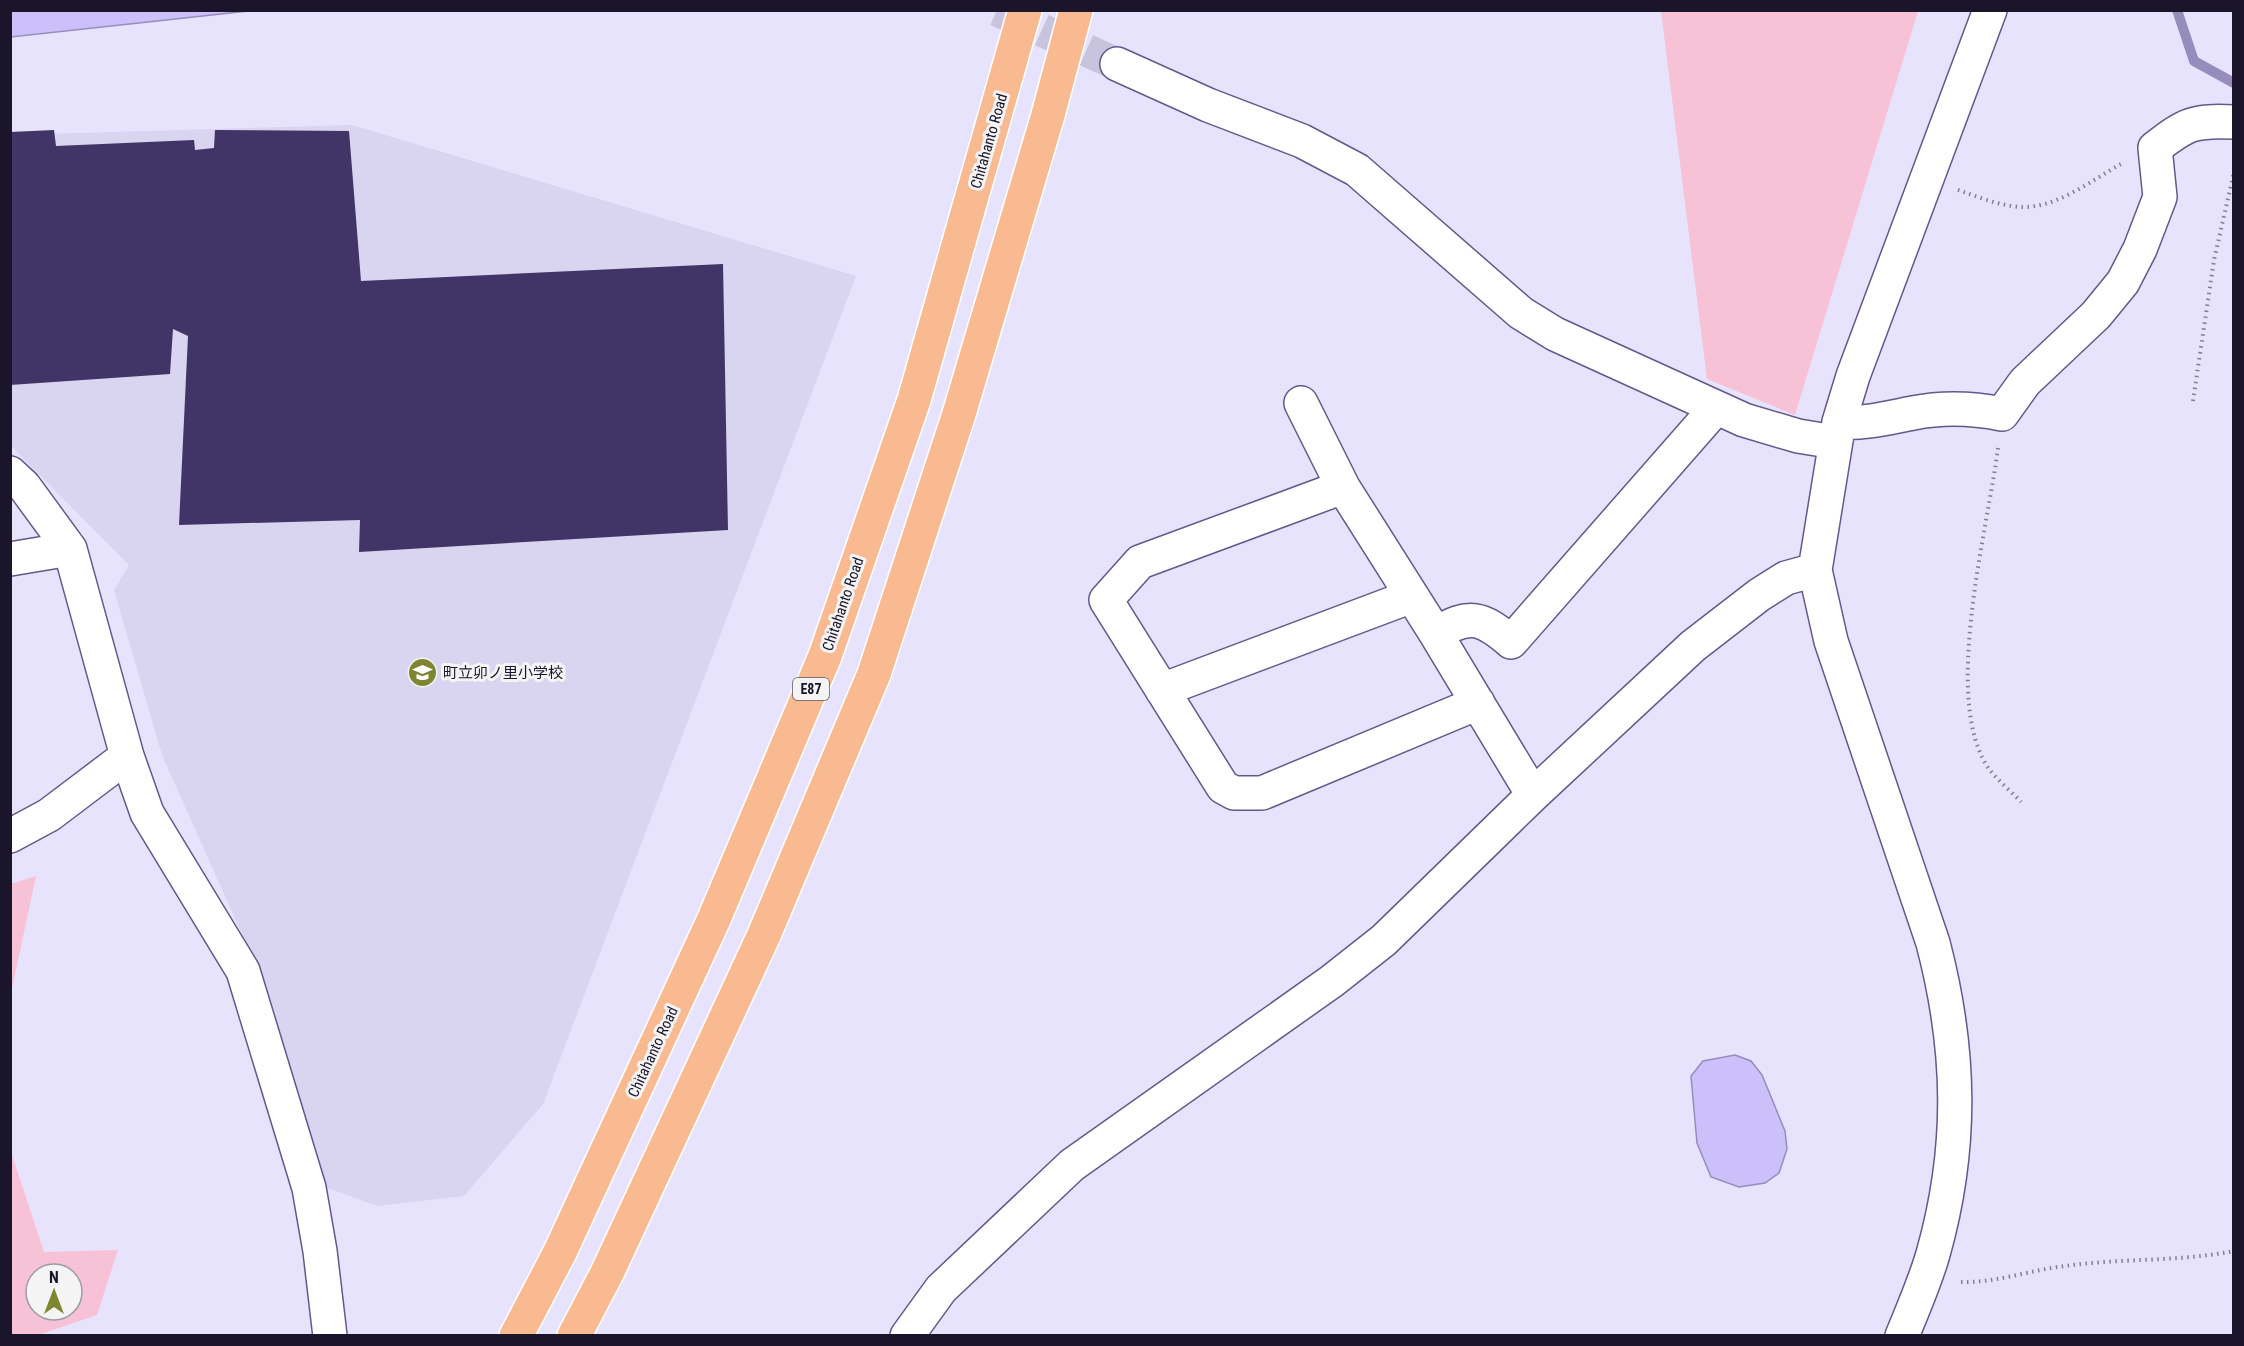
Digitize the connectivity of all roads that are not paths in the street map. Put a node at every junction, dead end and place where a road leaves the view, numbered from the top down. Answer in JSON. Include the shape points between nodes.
{"nodes":[{"id":1,"x":1025,"y":10,"type":"edge"},
{"id":2,"x":1076,"y":10,"type":"edge"},
{"id":3,"x":1990,"y":10,"type":"edge"},
{"id":4,"x":1117,"y":64,"type":"tunnel mouth"},
{"id":5,"x":2234,"y":122,"type":"edge"},
{"id":6,"x":1301,"y":403,"type":"dead end"},
{"id":7,"x":1716,"y":408,"type":"junction"},
{"id":8,"x":1837,"y":432,"type":"junction"},
{"id":9,"x":10,"y":473,"type":"edge"},
{"id":10,"x":1343,"y":487,"type":"junction"},
{"id":11,"x":70,"y":549,"type":"junction"},
{"id":12,"x":10,"y":559,"type":"edge"},
{"id":13,"x":1815,"y":570,"type":"junction"},
{"id":14,"x":1412,"y":596,"type":"junction"},
{"id":15,"x":1436,"y":634,"type":"junction"},
{"id":16,"x":1162,"y":690,"type":"junction"},
{"id":17,"x":1478,"y":703,"type":"junction"},
{"id":18,"x":127,"y":756,"type":"junction"},
{"id":19,"x":1533,"y":795,"type":"junction"},
{"id":20,"x":10,"y":836,"type":"edge"},
{"id":21,"x":330,"y":1335,"type":"edge"},
{"id":22,"x":516,"y":1335,"type":"edge"},
{"id":23,"x":574,"y":1335,"type":"edge"},
{"id":24,"x":907,"y":1335,"type":"edge"},
{"id":25,"x":1902,"y":1335,"type":"edge"}],
"edges":[{"from":1,"to":22,"type":"highway","name":"Chitahanto Road","number":"E87","via":[[914,400],[825,656],[714,919],[560,1252]]},
{"from":2,"to":23,"type":"highway","via":[[959,414],[874,674],[759,946],[608,1271]]},
{"from":3,"to":8,"type":"street","via":[[1873,318]]},
{"from":4,"to":7,"type":"street","via":[[1330,154],[1381,188],[1521,313],[1555,334]]},
{"from":5,"to":8,"type":"street","via":[[2205,120],[2183,126],[2154,148],[2160,197],[2123,282],[2096,315],[2025,382],[2002,414],[1947,409]]},
{"from":6,"to":10,"type":"street"},
{"from":7,"to":8,"type":"street","via":[[1798,436]]},
{"from":7,"to":15,"type":"street","via":[[1511,642],[1492,625],[1471,619],[1455,622]]},
{"from":8,"to":13,"type":"street"},
{"from":9,"to":11,"type":"street"},
{"from":10,"to":14,"type":"street"},
{"from":10,"to":16,"type":"street","via":[[1140,562],[1106,600]]},
{"from":11,"to":12,"type":"street"},
{"from":11,"to":18,"type":"street"},
{"from":13,"to":19,"type":"street","via":[[1786,578],[1758,595],[1693,646]]},
{"from":13,"to":25,"type":"street","via":[[1831,640],[1933,943],[1946,993],[1954,1059],[1956,1126],[1949,1184],[1926,1274]]},
{"from":14,"to":15,"type":"street"},
{"from":14,"to":16,"type":"street"},
{"from":15,"to":17,"type":"street"},
{"from":16,"to":17,"type":"street","via":[[1222,787],[1247,795],[1262,793]]},
{"from":17,"to":19,"type":"street"},
{"from":18,"to":20,"type":"street","via":[[49,815]]},
{"from":18,"to":21,"type":"street","via":[[147,813],[243,970],[309,1188]]},
{"from":19,"to":24,"type":"street","via":[[1384,940],[1072,1166],[941,1289]]}]}
